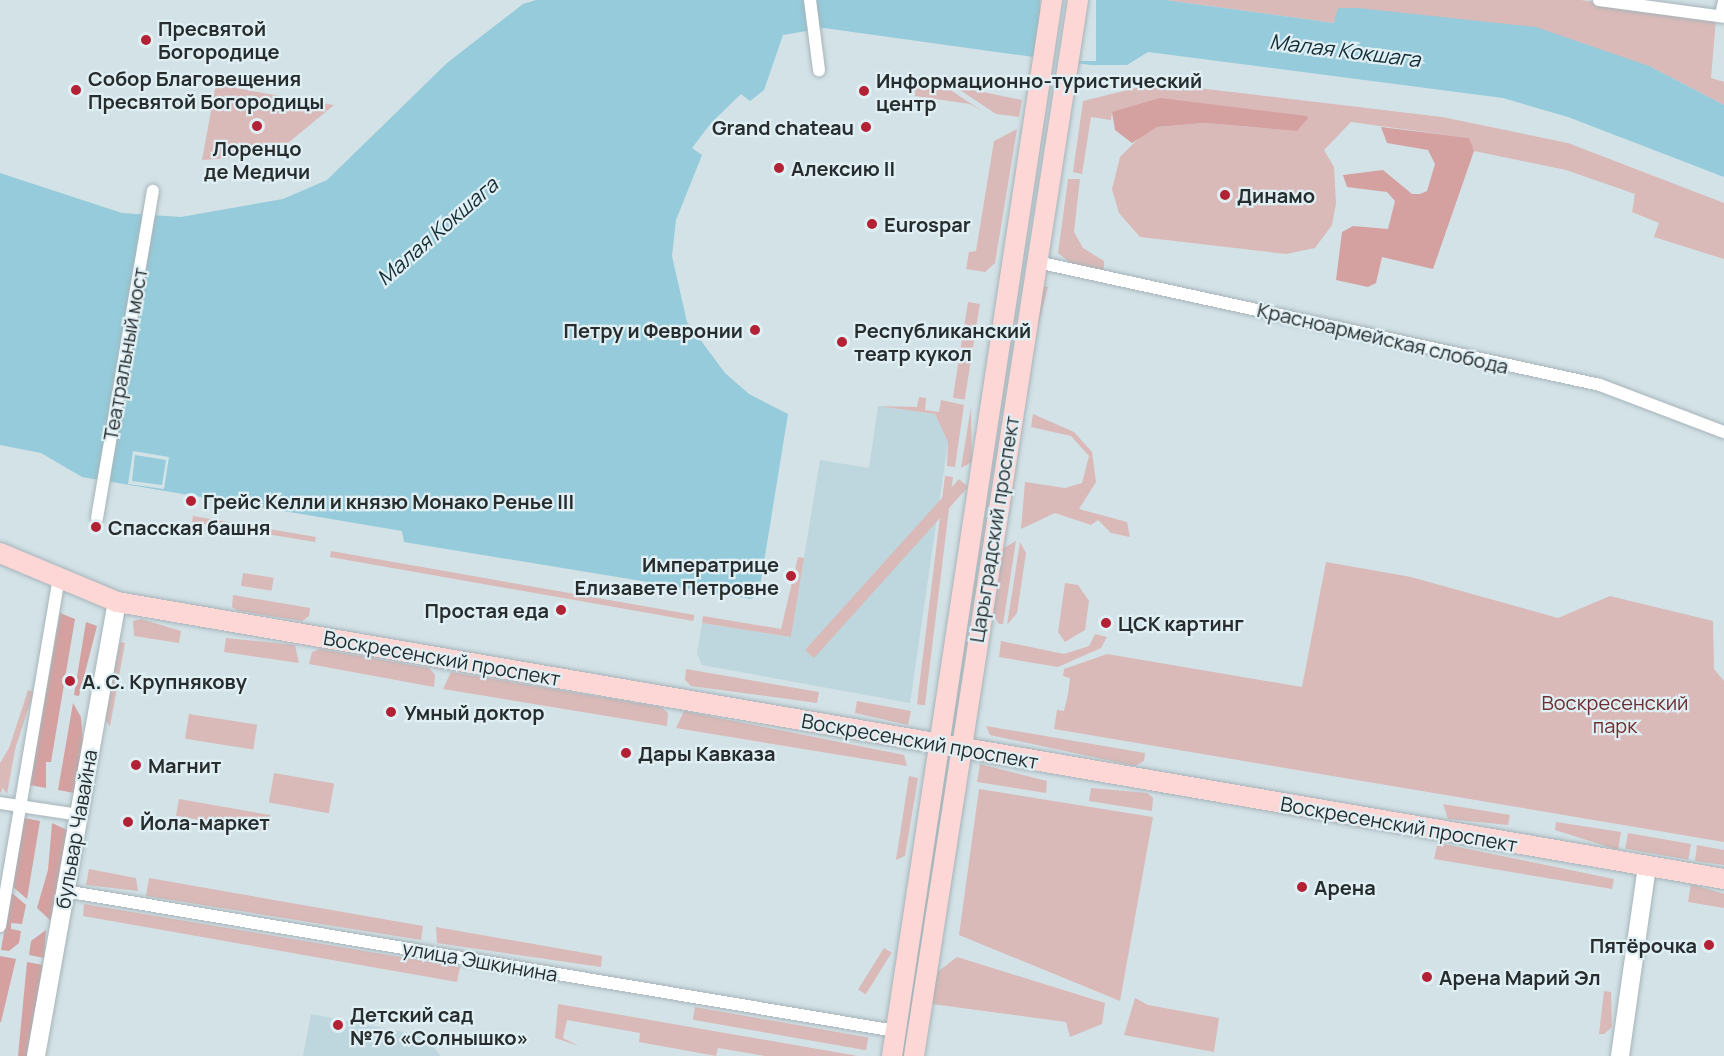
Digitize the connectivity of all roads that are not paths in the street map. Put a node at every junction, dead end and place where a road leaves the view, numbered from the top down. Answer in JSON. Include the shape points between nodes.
{"nodes":[{"id":1,"x":810,"y":0,"type":"edge"},
{"id":2,"x":1052,"y":0,"type":"edge"},
{"id":3,"x":1078,"y":0,"type":"edge"},
{"id":4,"x":1599,"y":0,"type":"edge"},
{"id":5,"x":1724,"y":0,"type":"edge"},
{"id":6,"x":1722,"y":17,"type":"edge"},
{"id":7,"x":819,"y":70,"type":"dead end"},
{"id":8,"x":153,"y":191,"type":"dead end"},
{"id":9,"x":1037,"y":262,"type":"junction"},
{"id":10,"x":1724,"y":432,"type":"edge"},
{"id":11,"x":97,"y":518,"type":"dead end"},
{"id":12,"x":0,"y":553,"type":"edge"},
{"id":13,"x":59,"y":578,"type":"junction"},
{"id":14,"x":117,"y":602,"type":"junction"},
{"id":15,"x":935,"y":743,"type":"junction"},
{"id":16,"x":958,"y":747,"type":"junction"},
{"id":17,"x":0,"y":803,"type":"edge"},
{"id":18,"x":21,"y":806,"type":"junction"},
{"id":19,"x":79,"y":815,"type":"junction"},
{"id":20,"x":1647,"y":866,"type":"junction"},
{"id":21,"x":1724,"y":879,"type":"edge"},
{"id":22,"x":65,"y":891,"type":"junction"},
{"id":23,"x":0,"y":926,"type":"edge"},
{"id":24,"x":895,"y":1031,"type":"junction"},
{"id":25,"x":36,"y":1056,"type":"edge"},
{"id":26,"x":892,"y":1056,"type":"edge"},
{"id":27,"x":914,"y":1056,"type":"edge"},
{"id":28,"x":1620,"y":1056,"type":"edge"}],
"edges":[{"from":1,"to":7,"type":"street"},
{"from":2,"to":15,"type":"main road","name":"Царьградский проспект"},
{"from":3,"to":9,"type":"main road","name":"Царьградский проспект"},
{"from":4,"to":6,"type":"street"},
{"from":5,"to":6,"type":"street"},
{"from":8,"to":11,"type":"street","name":"Театральный мост"},
{"from":9,"to":10,"type":"street","name":"Красноармейская слобода","via":[[1600,385]]},
{"from":9,"to":16,"type":"main road","name":"Царьградский проспект"},
{"from":12,"to":13,"type":"main road"},
{"from":13,"to":14,"type":"main road"},
{"from":13,"to":18,"type":"street"},
{"from":14,"to":15,"type":"main road","name":"Воскресенский проспект"},
{"from":14,"to":19,"type":"street","name":"бульвар Чавайна"},
{"from":15,"to":16,"type":"main road","name":"Воскресенский проспект"},
{"from":15,"to":24,"type":"main road","name":"Царьградский проспект"},
{"from":16,"to":20,"type":"main road","name":"Воскресенский проспект"},
{"from":16,"to":27,"type":"main road","name":"Царьградский проспект"},
{"from":17,"to":18,"type":"street"},
{"from":18,"to":19,"type":"street"},
{"from":18,"to":23,"type":"street"},
{"from":19,"to":22,"type":"street","name":"бульвар Чавайна"},
{"from":20,"to":21,"type":"main road","name":"Воскресенский проспект"},
{"from":20,"to":28,"type":"street"},
{"from":22,"to":24,"type":"street","name":"улица Эшкинина"},
{"from":22,"to":25,"type":"street","name":"бульвар Чавайна"},
{"from":24,"to":26,"type":"main road","name":"Царьградский проспект"}]}
